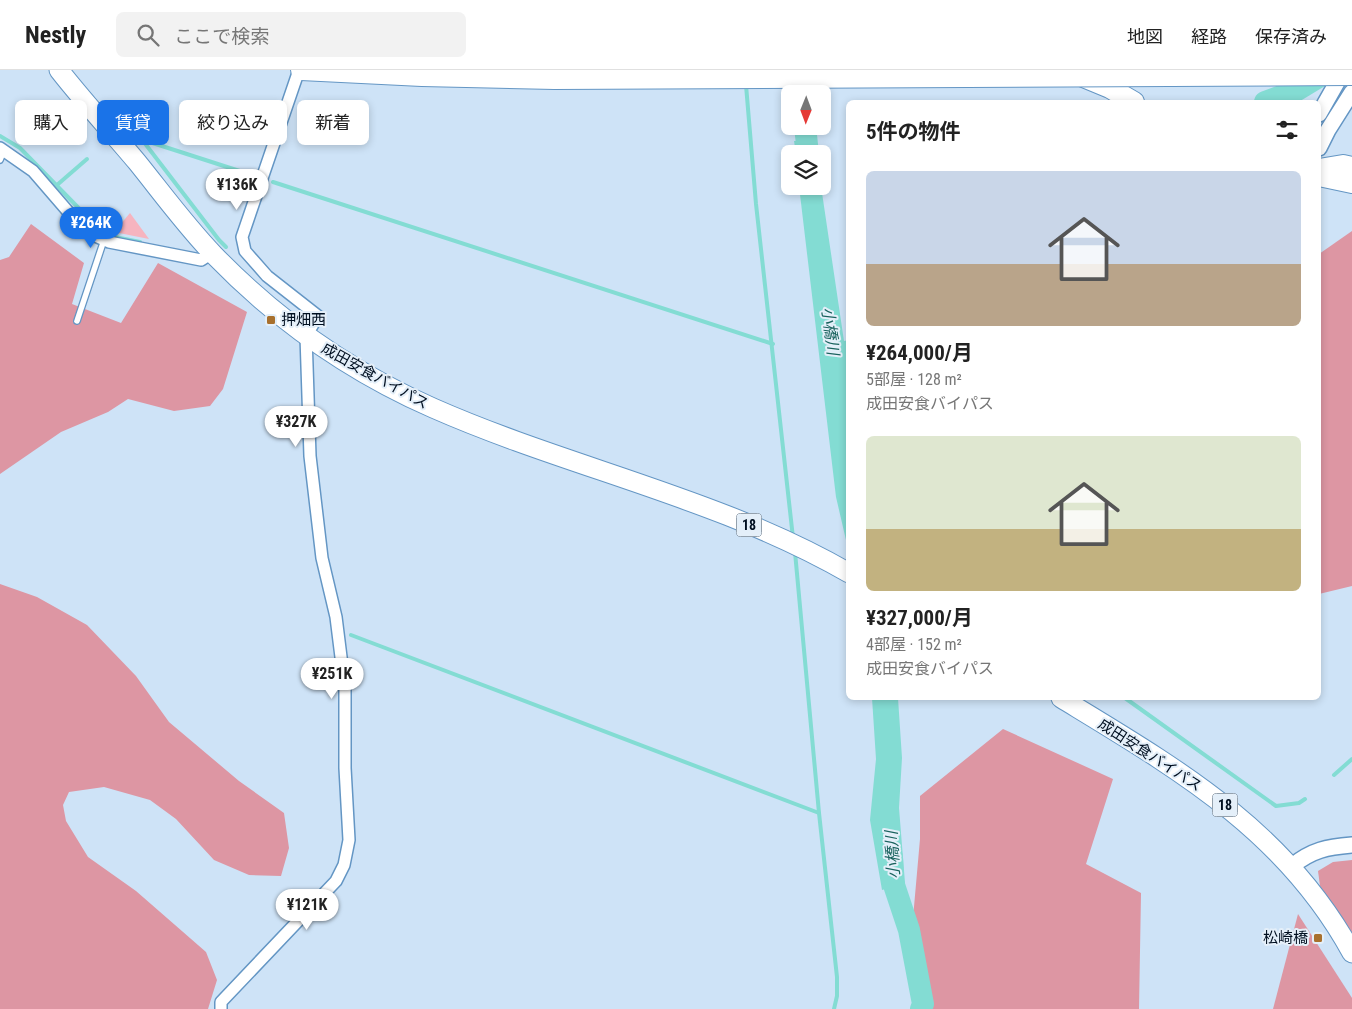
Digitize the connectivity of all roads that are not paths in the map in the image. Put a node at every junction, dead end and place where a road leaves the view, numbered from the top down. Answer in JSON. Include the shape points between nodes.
{"nodes":[{"id":1,"x":60,"y":70,"type":"edge"},
{"id":2,"x":300,"y":70,"type":"edge"},
{"id":3,"x":653,"y":70,"type":"edge"},
{"id":4,"x":1068,"y":70,"type":"edge"},
{"id":5,"x":1344,"y":70,"type":"edge"},
{"id":6,"x":1352,"y":75,"type":"edge"},
{"id":7,"x":555,"y":79,"type":"junction"},
{"id":8,"x":1352,"y":92,"type":"edge"},
{"id":9,"x":1131,"y":100,"type":"edge"},
{"id":10,"x":1321,"y":110,"type":"edge"},
{"id":11,"x":1321,"y":144,"type":"edge"},
{"id":12,"x":1,"y":153,"type":"edge"},
{"id":13,"x":1352,"y":167,"type":"edge"},
{"id":14,"x":1321,"y":169,"type":"edge"},
{"id":15,"x":1321,"y":176,"type":"edge"},
{"id":16,"x":1352,"y":183,"type":"edge"},
{"id":17,"x":104,"y":240,"type":"junction"},
{"id":18,"x":212,"y":253,"type":"junction"},
{"id":19,"x":77,"y":321,"type":"dead end"},
{"id":20,"x":306,"y":336,"type":"junction"},
{"id":21,"x":846,"y":572,"type":"edge"},
{"id":22,"x":1064,"y":700,"type":"edge"},
{"id":23,"x":1352,"y":846,"type":"edge"},
{"id":24,"x":1292,"y":866,"type":"junction"},
{"id":25,"x":1352,"y":953,"type":"edge"},
{"id":26,"x":221,"y":1009,"type":"edge"}],
"edges":[{"from":1,"to":18,"type":"main road","name":"成田安食バイパス","number":"18"},
{"from":2,"to":7,"type":"highway"},
{"from":2,"to":20,"type":"street","via":[[242,237],[245,251],[268,276],[318,316]]},
{"from":3,"to":7,"type":"highway","bridge":true},
{"from":4,"to":9,"type":"highway","bridge":true},
{"from":5,"to":10,"type":"street"},
{"from":6,"to":7,"type":"highway","bridge":true},
{"from":8,"to":11,"type":"street"},
{"from":12,"to":17,"type":"street","via":[[32,171],[77,222]]},
{"from":13,"to":14,"type":"highway"},
{"from":15,"to":16,"type":"highway"},
{"from":17,"to":18,"type":"street","via":[[201,260]]},
{"from":17,"to":19,"type":"lane"},
{"from":18,"to":20,"type":"main road","name":"成田安食バイパス","number":"18"},
{"from":20,"to":21,"type":"main road","name":"成田安食バイパス","number":"18","via":[[432,408],[768,533]]},
{"from":20,"to":26,"type":"street","via":[[310,456],[322,558],[336,617],[345,689],[349,840],[344,865],[336,881],[221,1002]]},
{"from":22,"to":24,"type":"main road","name":"成田安食バイパス","number":"18","via":[[1151,753],[1216,799]]},
{"from":23,"to":24,"type":"street","via":[[1323,848]]},
{"from":24,"to":25,"type":"main road","name":"成田安食バイパス","number":"18"}]}
